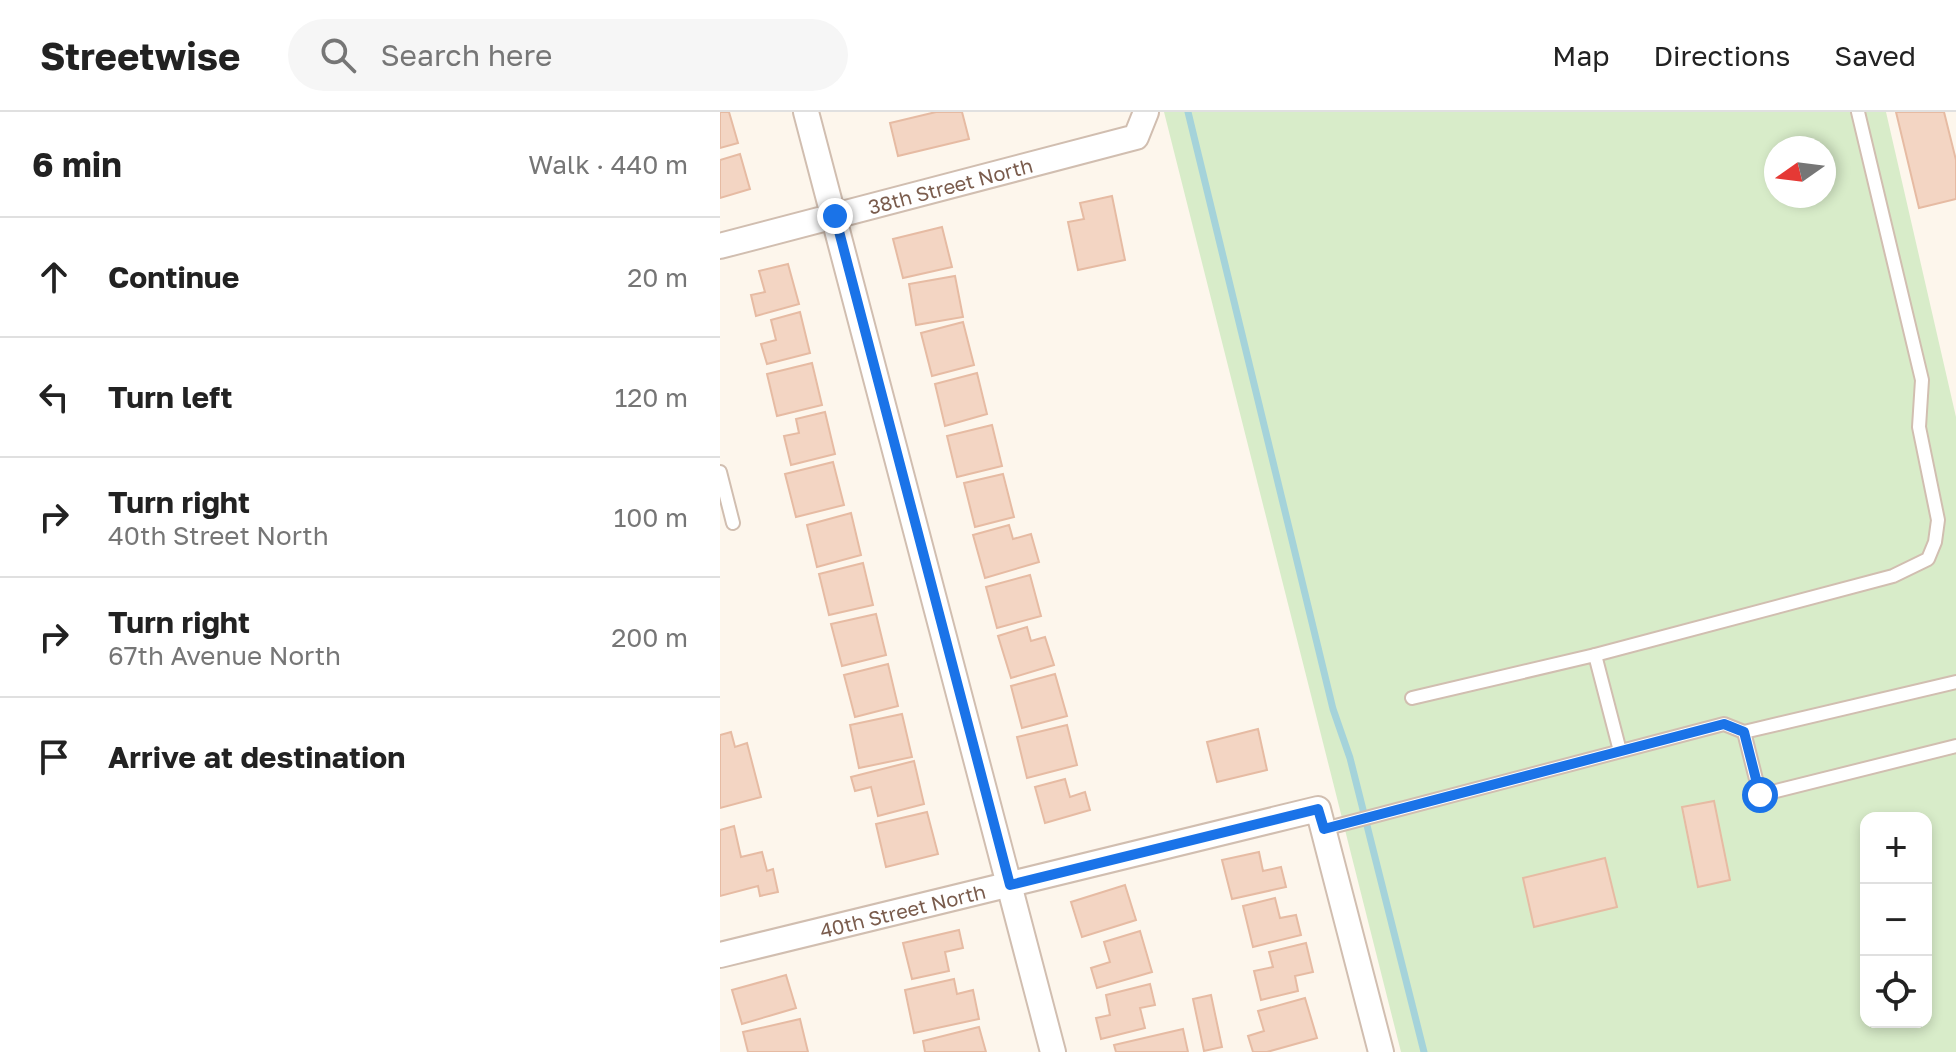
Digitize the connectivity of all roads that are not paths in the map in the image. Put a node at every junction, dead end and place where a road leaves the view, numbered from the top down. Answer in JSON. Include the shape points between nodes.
{"nodes":[{"id":1,"x":806,"y":112,"type":"edge"},
{"id":2,"x":1146,"y":112,"type":"edge"},
{"id":3,"x":1858,"y":112,"type":"edge"},
{"id":4,"x":835,"y":216,"type":"junction"},
{"id":5,"x":720,"y":246,"type":"edge"},
{"id":6,"x":720,"y":472,"type":"edge"},
{"id":7,"x":733,"y":523,"type":"dead end"},
{"id":8,"x":1595,"y":655,"type":"junction"},
{"id":9,"x":1956,"y":682,"type":"edge"},
{"id":10,"x":1412,"y":698,"type":"dead end"},
{"id":11,"x":1744,"y":732,"type":"junction"},
{"id":12,"x":1956,"y":746,"type":"edge"},
{"id":13,"x":1620,"y":751,"type":"junction"},
{"id":14,"x":1321,"y":819,"type":"junction"},
{"id":15,"x":1010,"y":885,"type":"junction"},
{"id":16,"x":720,"y":955,"type":"edge"},
{"id":17,"x":1053,"y":1052,"type":"edge"},
{"id":18,"x":1381,"y":1052,"type":"edge"}],
"edges":[{"from":1,"to":4,"type":"street"},
{"from":2,"to":4,"type":"street","name":"38th Street North","via":[[1136,137]]},
{"from":3,"to":8,"type":"lane","via":[[1922,380],[1919,427],[1938,520],[1928,559],[1893,576]]},
{"from":4,"to":5,"type":"street","name":"38th Street North"},
{"from":4,"to":15,"type":"street"},
{"from":6,"to":7,"type":"lane"},
{"from":8,"to":10,"type":"lane"},
{"from":8,"to":13,"type":"lane"},
{"from":9,"to":11,"type":"lane"},
{"from":11,"to":12,"type":"lane","via":[[1760,795]]},
{"from":11,"to":13,"type":"lane","via":[[1724,724]]},
{"from":13,"to":14,"type":"lane","via":[[1395,810]]},
{"from":14,"to":15,"type":"street","name":"40th Street North"},
{"from":14,"to":18,"type":"street"},
{"from":15,"to":16,"type":"street","name":"40th Street North"},
{"from":15,"to":17,"type":"street"}]}
